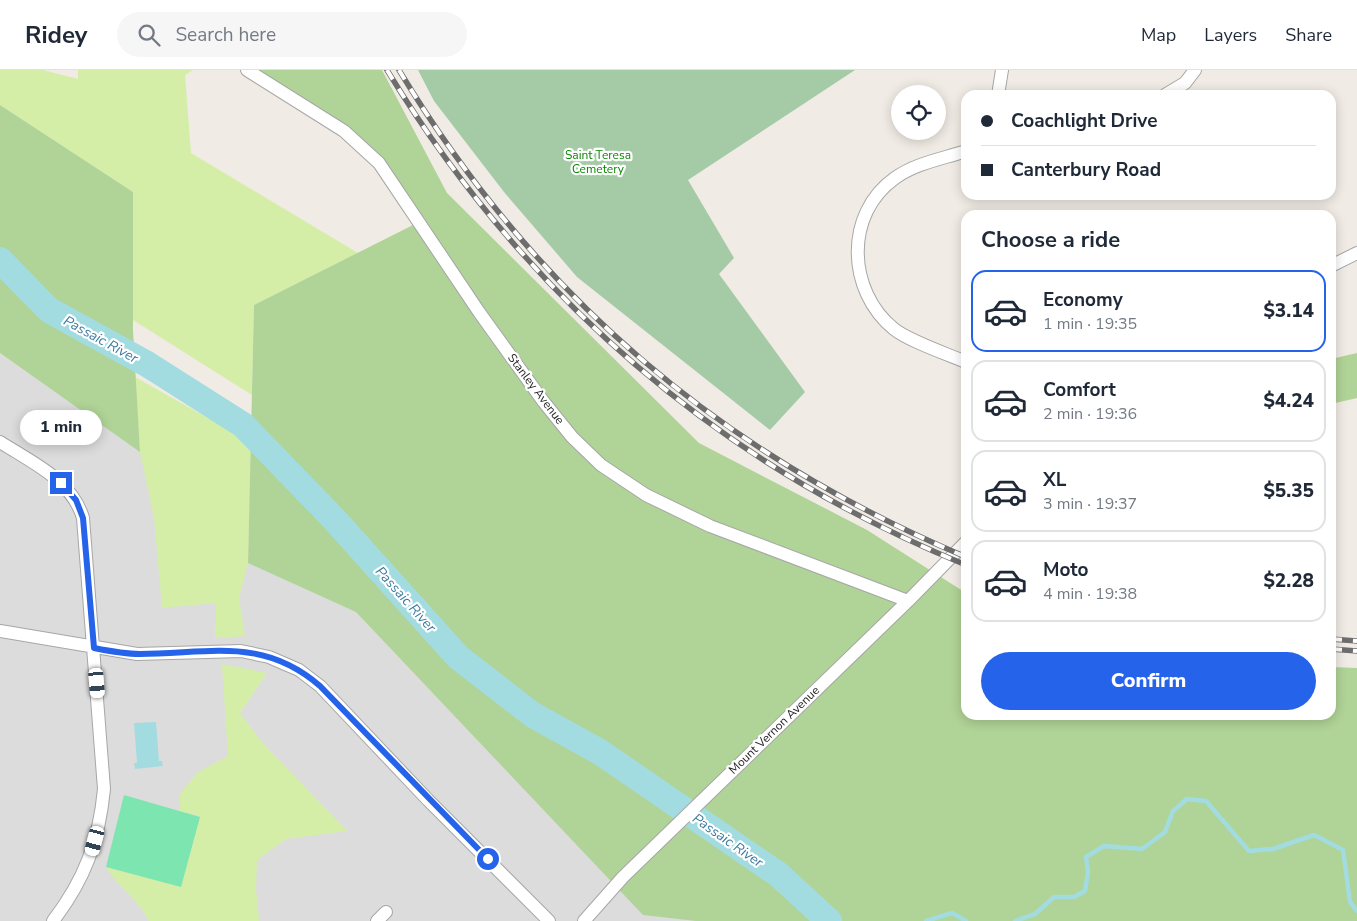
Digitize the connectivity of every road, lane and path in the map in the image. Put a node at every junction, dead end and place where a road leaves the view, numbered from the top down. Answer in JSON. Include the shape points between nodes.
{"nodes":[{"id":1,"x":247,"y":70,"type":"edge"},
{"id":2,"x":1002,"y":70,"type":"edge"},
{"id":3,"x":1195,"y":70,"type":"edge"},
{"id":4,"x":999,"y":90,"type":"edge"},
{"id":5,"x":1173,"y":90,"type":"edge"},
{"id":6,"x":961,"y":153,"type":"edge"},
{"id":7,"x":1357,"y":252,"type":"edge"},
{"id":8,"x":1336,"y":263,"type":"edge"},
{"id":9,"x":961,"y":360,"type":"edge"},
{"id":10,"x":0,"y":442,"type":"edge"},
{"id":11,"x":961,"y":547,"type":"edge"},
{"id":12,"x":908,"y":601,"type":"junction"},
{"id":13,"x":0,"y":631,"type":"edge"},
{"id":14,"x":94,"y":648,"type":"junction"},
{"id":15,"x":54,"y":921,"type":"edge"},
{"id":16,"x":549,"y":921,"type":"edge"},
{"id":17,"x":584,"y":921,"type":"edge"}],
"edges":[{"from":1,"to":12,"type":"street","name":"Stanley Avenue","via":[[344,130],[379,163],[543,401],[572,437],[602,464],[646,495],[710,526]]},
{"from":2,"to":4,"type":"street"},
{"from":3,"to":5,"type":"street","via":[[1185,83]]},
{"from":6,"to":9,"type":"street","via":[[919,165],[893,179],[868,210],[860,228],[857,248],[860,278],[867,296],[884,320],[896,331]]},
{"from":7,"to":8,"type":"street"},
{"from":10,"to":14,"type":"street","via":[[52,476],[76,500],[83,518]]},
{"from":11,"to":12,"type":"street","name":"Mount Vernon Avenue"},
{"from":12,"to":17,"type":"street","name":"Mount Vernon Avenue","via":[[623,877]]},
{"from":13,"to":14,"type":"street"},
{"from":14,"to":15,"type":"street","via":[[104,789],[101,813],[92,854],[84,873]]},
{"from":14,"to":16,"type":"street","via":[[137,654],[241,650],[269,657],[299,670],[320,686]]}]}
